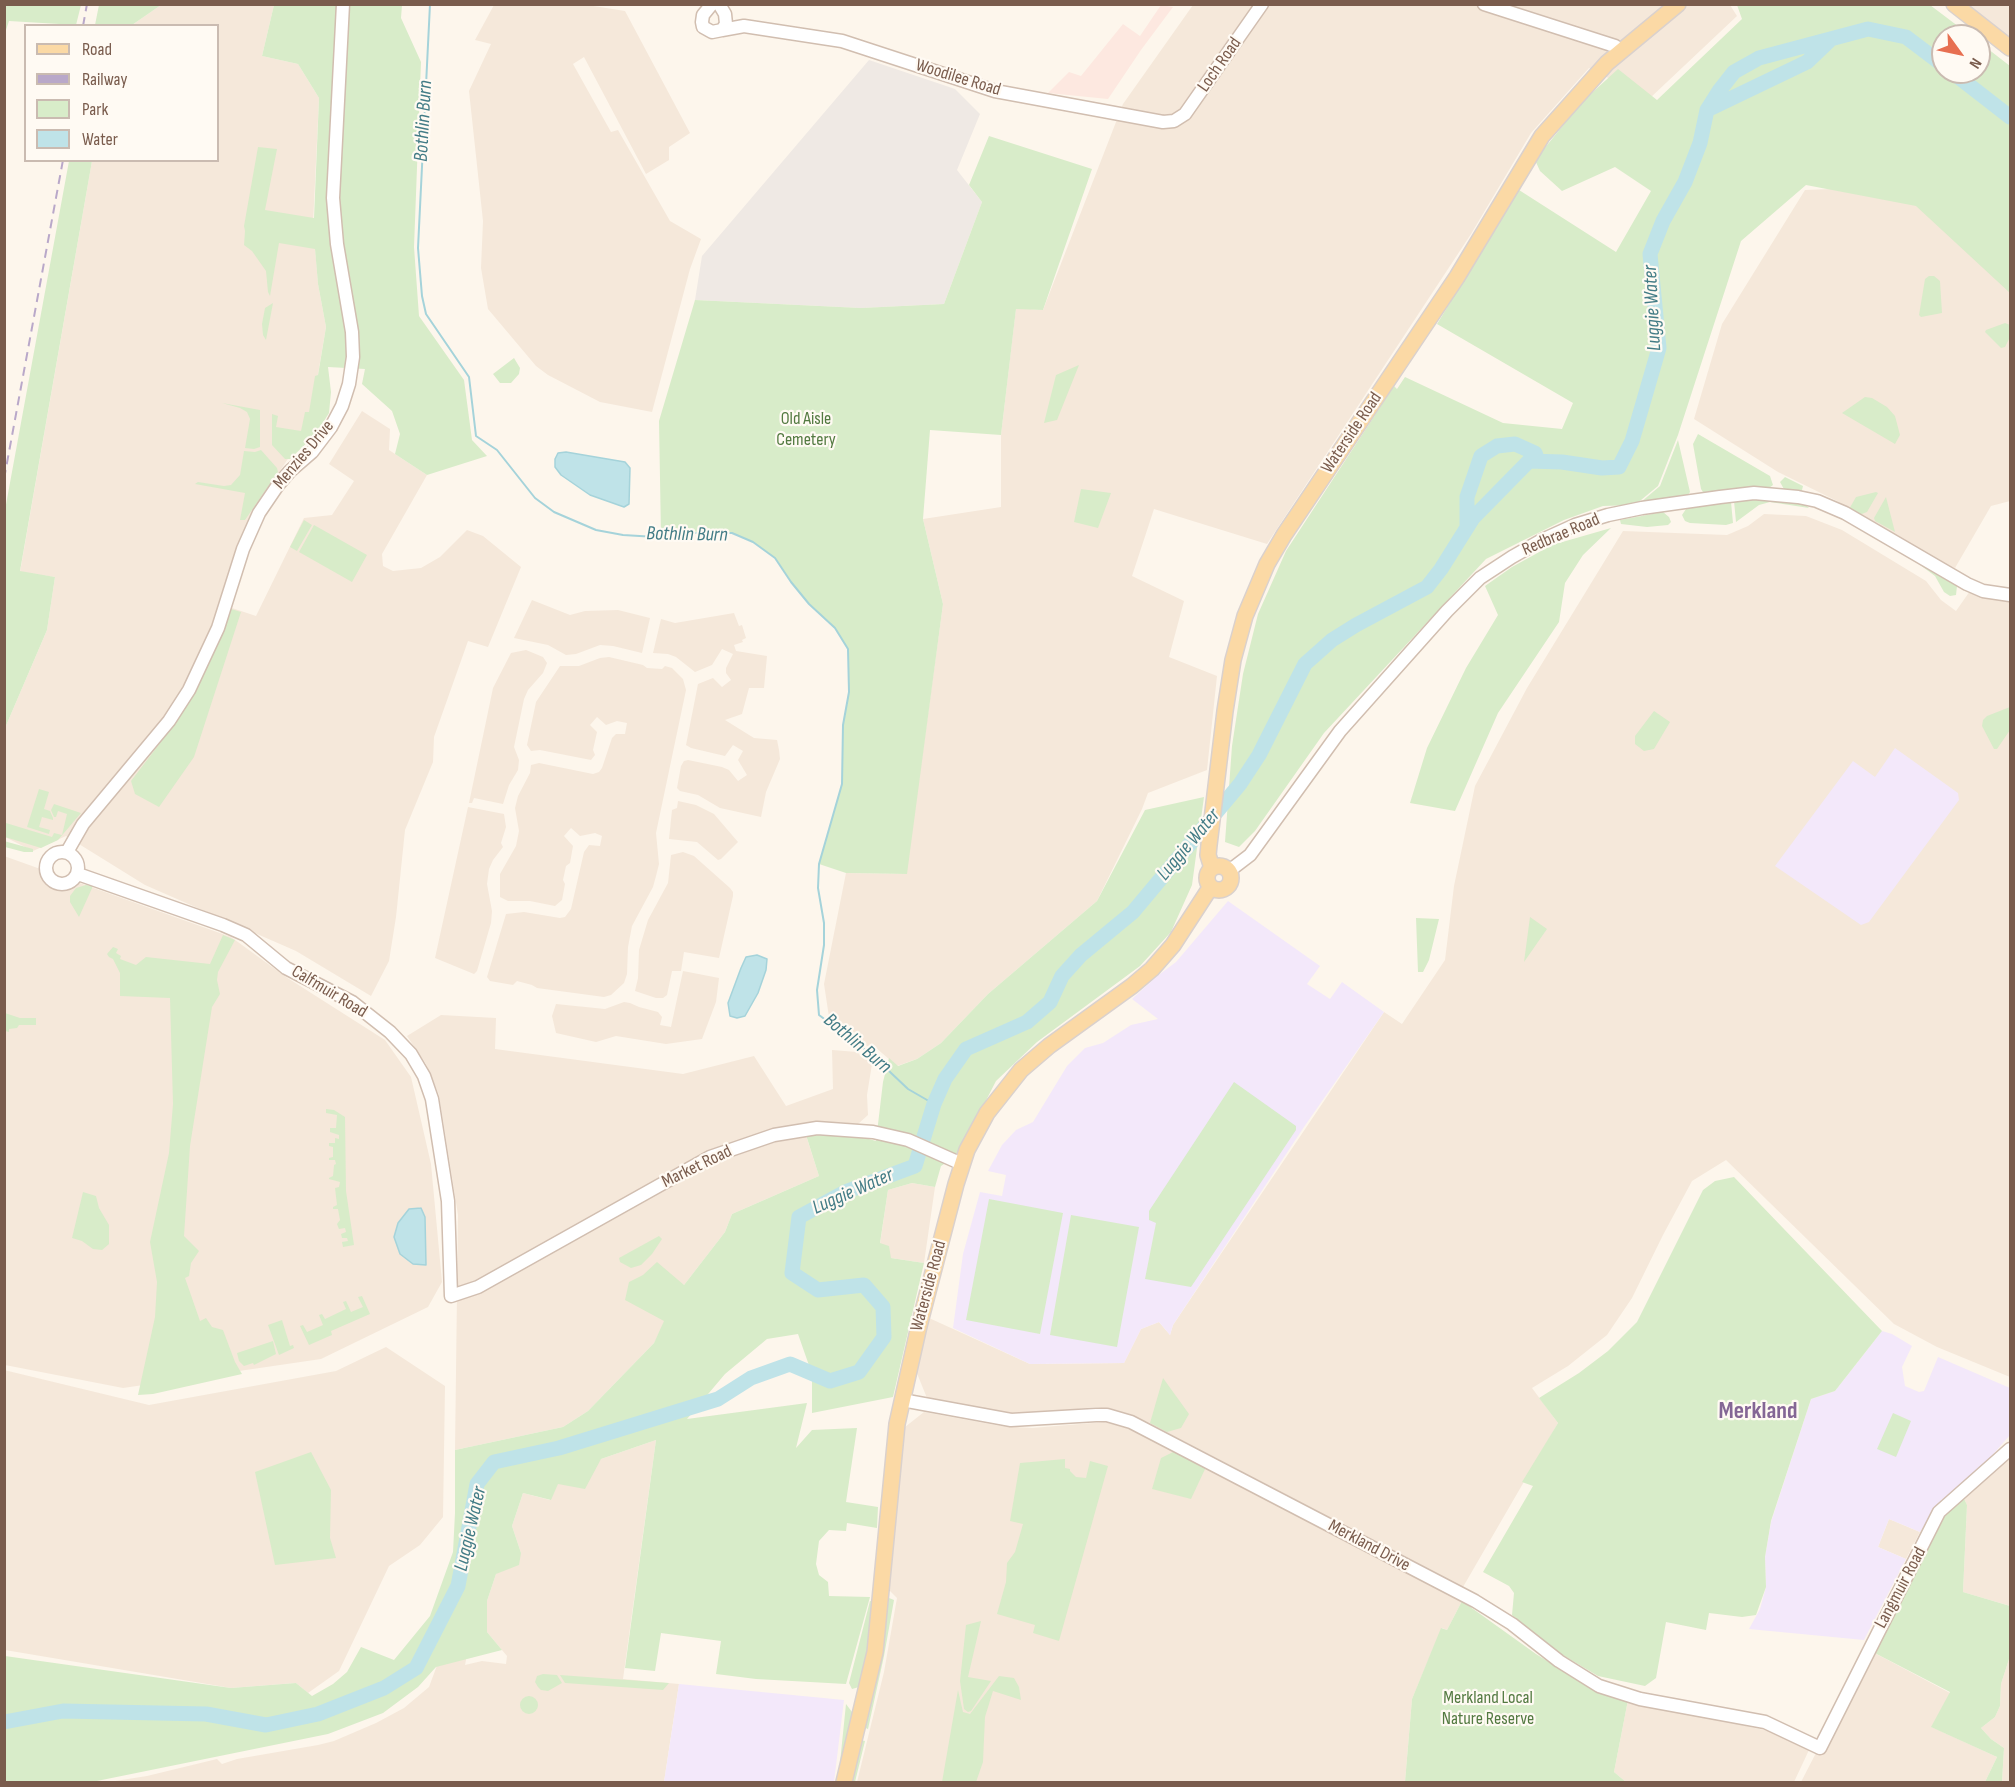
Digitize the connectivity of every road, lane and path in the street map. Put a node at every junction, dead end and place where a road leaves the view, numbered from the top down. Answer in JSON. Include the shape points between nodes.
{"nodes":[{"id":1,"x":343,"y":4,"type":"edge"},
{"id":2,"x":1262,"y":4,"type":"edge"},
{"id":3,"x":1484,"y":4,"type":"edge"},
{"id":4,"x":1678,"y":4,"type":"edge"},
{"id":5,"x":1954,"y":4,"type":"edge"},
{"id":6,"x":719,"y":13,"type":"edge"},
{"id":7,"x":2010,"y":48,"type":"edge"},
{"id":8,"x":1620,"y":51,"type":"junction"},
{"id":9,"x":1174,"y":121,"type":"joint"},
{"id":10,"x":2010,"y":595,"type":"edge"},
{"id":11,"x":67,"y":852,"type":"junction"},
{"id":12,"x":1212,"y":868,"type":"junction"},
{"id":13,"x":1229,"y":871,"type":"junction"},
{"id":14,"x":78,"y":874,"type":"junction"},
{"id":15,"x":1210,"y":888,"type":"junction"},
{"id":16,"x":962,"y":1164,"type":"junction"},
{"id":17,"x":451,"y":1296,"type":"joint"},
{"id":18,"x":902,"y":1400,"type":"junction"},
{"id":19,"x":2010,"y":1449,"type":"edge"},
{"id":20,"x":1820,"y":1748,"type":"joint"},
{"id":21,"x":844,"y":1782,"type":"edge"}],
"edges":[{"from":1,"to":11,"type":"street","name":"Menzies Drive","via":[[333,198],[352,332],[349,384],[331,427],[278,485],[259,513],[218,628],[189,690],[169,721],[83,824]]},
{"from":2,"to":9,"type":"street","name":"Loch Road","via":[[1185,114]]},
{"from":3,"to":8,"type":"street","via":[[1615,46]]},
{"from":4,"to":8,"type":"main road","name":"Waterside Road"},
{"from":5,"to":7,"type":"main road"},
{"from":6,"to":9,"type":"street","name":"Woodilee Road","via":[[744,27],[842,41],[995,91]]},
{"from":8,"to":12,"type":"main road","name":"Waterside Road","via":[[1537,143],[1457,277],[1267,564],[1251,598],[1233,660],[1209,845]]},
{"from":10,"to":13,"type":"street","name":"Redbrae Road","via":[[1967,584],[1831,507],[1778,494],[1743,494],[1642,508],[1575,525],[1512,556],[1480,578],[1340,731],[1250,855]]},
{"from":11,"to":14,"type":"street","via":[[76,858]]},
{"from":11,"to":14,"type":"street","via":[[57,852],[49,859],[47,874],[60,884],[71,882]]},
{"from":12,"to":13,"type":"main road","via":[[1219,866]]},
{"from":12,"to":15,"type":"main road","via":[[1206,878]]},
{"from":13,"to":15,"type":"main road","via":[[1228,887],[1218,891]]},
{"from":14,"to":17,"type":"street","name":"Calfmuir Road","via":[[246,935],[286,968],[352,1002],[411,1054],[432,1099],[448,1202]]},
{"from":15,"to":16,"type":"main road","name":"Waterside Road","via":[[1173,945],[1152,969],[1021,1070],[987,1113]]},
{"from":16,"to":17,"type":"street","name":"Market Road","via":[[890,1135],[837,1128],[796,1131],[753,1141],[710,1157],[478,1287]]},
{"from":16,"to":18,"type":"main road","name":"Waterside Road"},
{"from":18,"to":20,"type":"street","name":"Merkland Drive","via":[[1011,1420],[1107,1415],[1131,1422],[1475,1601],[1599,1686],[1640,1699],[1765,1722]]},
{"from":18,"to":21,"type":"main road","name":"Waterside Road","via":[[893,1447],[875,1652]]},
{"from":19,"to":20,"type":"street","name":"Langmuir Road","via":[[1939,1512]]}]}
